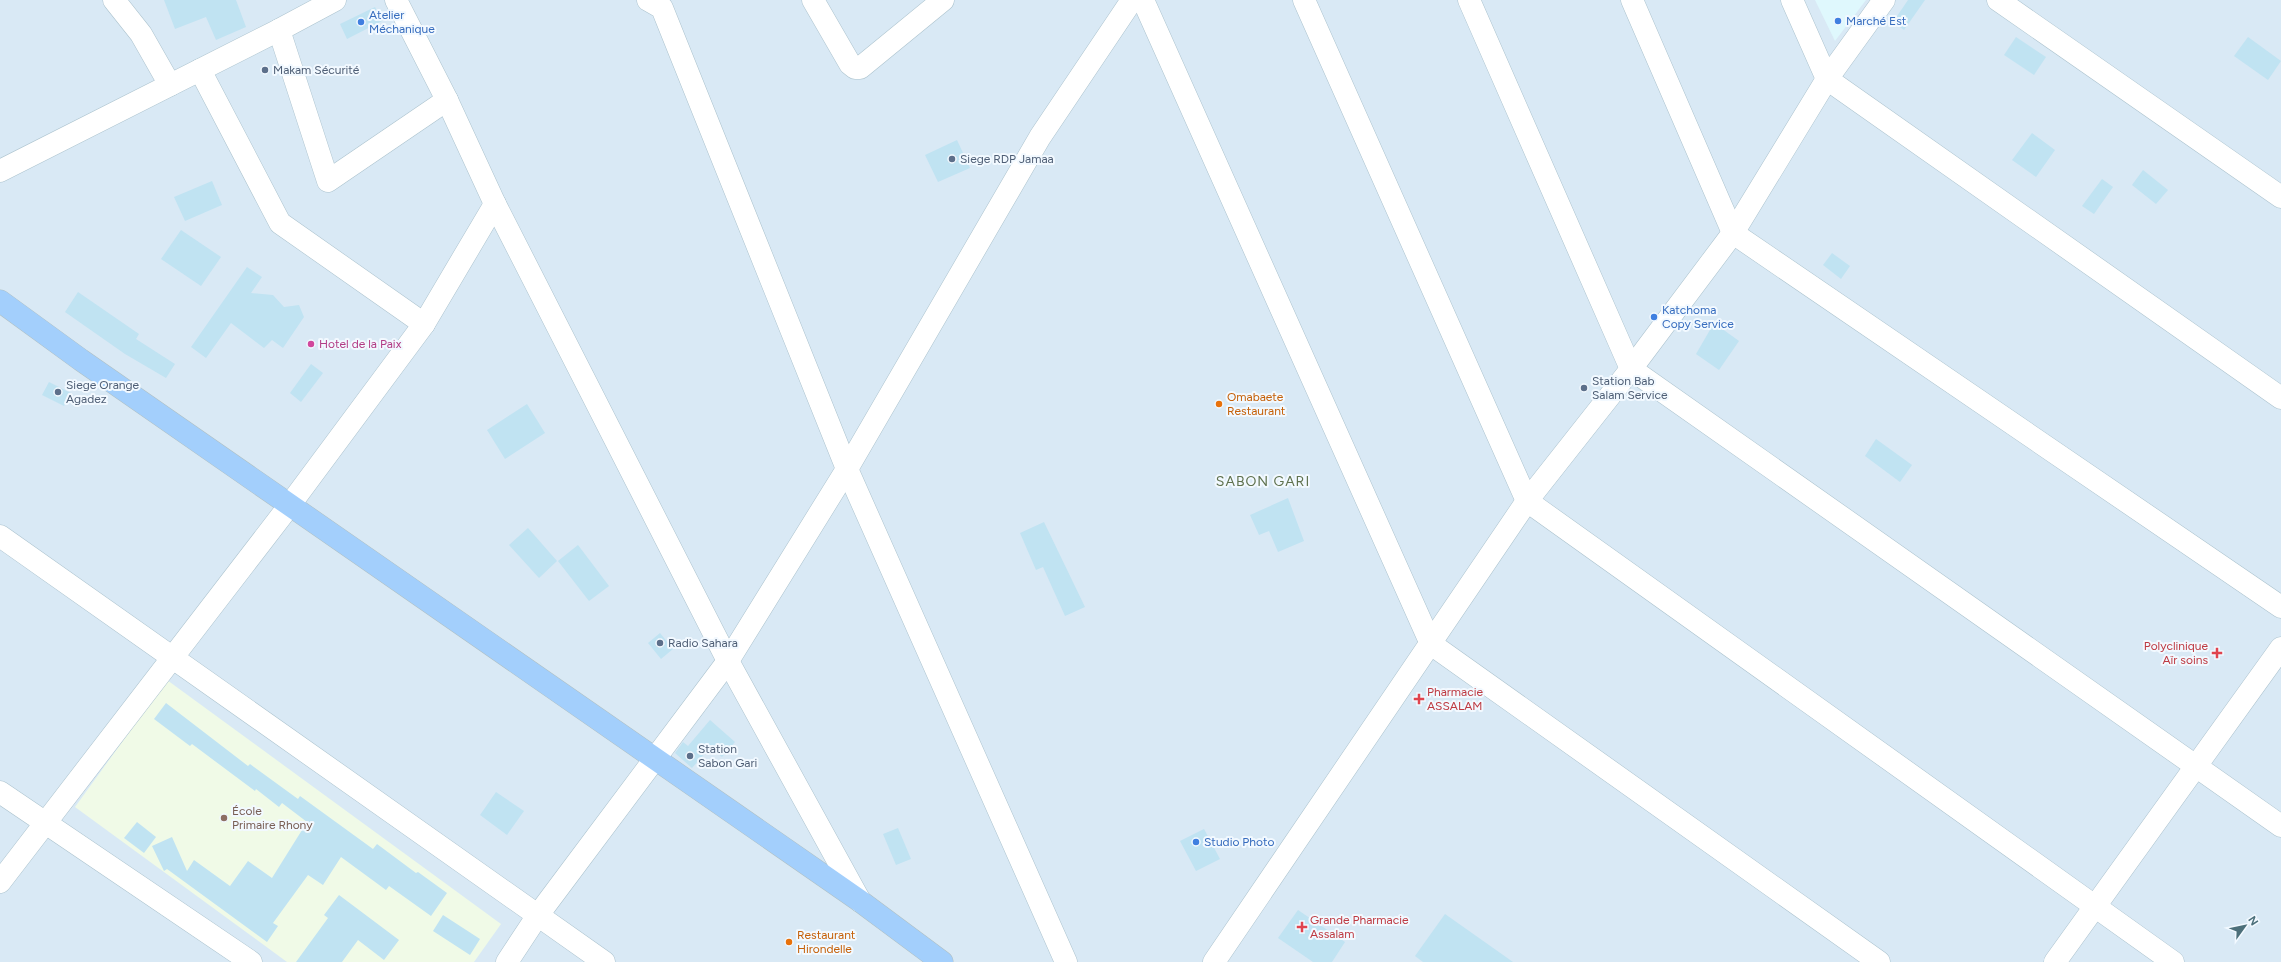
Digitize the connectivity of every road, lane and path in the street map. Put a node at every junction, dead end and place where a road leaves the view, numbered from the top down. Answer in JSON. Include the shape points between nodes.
{"nodes":[{"id":1,"x":114,"y":0,"type":"edge"},
{"id":2,"x":396,"y":0,"type":"edge"},
{"id":3,"x":648,"y":0,"type":"edge"},
{"id":4,"x":813,"y":0,"type":"edge"},
{"id":5,"x":943,"y":0,"type":"edge"},
{"id":6,"x":1132,"y":0,"type":"edge"},
{"id":7,"x":1143,"y":0,"type":"edge"},
{"id":8,"x":1304,"y":0,"type":"edge"},
{"id":9,"x":1469,"y":0,"type":"edge"},
{"id":10,"x":1632,"y":0,"type":"edge"},
{"id":11,"x":1792,"y":0,"type":"edge"},
{"id":12,"x":1884,"y":0,"type":"edge"},
{"id":13,"x":1998,"y":0,"type":"edge"},
{"id":14,"x":326,"y":2,"type":"edge"},
{"id":15,"x":279,"y":30,"type":"junction"},
{"id":16,"x":200,"y":70,"type":"junction"},
{"id":17,"x":1826,"y":79,"type":"junction"},
{"id":18,"x":170,"y":85,"type":"junction"},
{"id":19,"x":447,"y":100,"type":"junction"},
{"id":20,"x":0,"y":171,"type":"edge"},
{"id":21,"x":2281,"y":197,"type":"edge"},
{"id":22,"x":495,"y":204,"type":"junction"},
{"id":23,"x":1733,"y":233,"type":"junction"},
{"id":24,"x":0,"y":301,"type":"edge"},
{"id":25,"x":424,"y":324,"type":"junction"},
{"id":26,"x":1631,"y":369,"type":"junction"},
{"id":27,"x":2281,"y":398,"type":"edge"},
{"id":28,"x":847,"y":469,"type":"junction"},
{"id":29,"x":1528,"y":501,"type":"junction"},
{"id":30,"x":289,"y":506,"type":"junction"},
{"id":31,"x":0,"y":536,"type":"edge"},
{"id":32,"x":2281,"y":607,"type":"edge"},
{"id":33,"x":1431,"y":644,"type":"junction"},
{"id":34,"x":2281,"y":648,"type":"edge"},
{"id":35,"x":173,"y":658,"type":"junction"},
{"id":36,"x":728,"y":660,"type":"junction"},
{"id":37,"x":654,"y":758,"type":"junction"},
{"id":38,"x":2196,"y":766,"type":"junction"},
{"id":39,"x":0,"y":792,"type":"edge"},
{"id":40,"x":43,"y":823,"type":"junction"},
{"id":41,"x":2281,"y":826,"type":"edge"},
{"id":42,"x":0,"y":882,"type":"edge"},
{"id":43,"x":860,"y":901,"type":"junction"},
{"id":44,"x":2095,"y":907,"type":"junction"},
{"id":45,"x":538,"y":915,"type":"junction"},
{"id":46,"x":251,"y":962,"type":"edge"},
{"id":47,"x":507,"y":962,"type":"edge"},
{"id":48,"x":604,"y":962,"type":"edge"},
{"id":49,"x":942,"y":962,"type":"edge"},
{"id":50,"x":1066,"y":962,"type":"edge"},
{"id":51,"x":1214,"y":962,"type":"edge"},
{"id":52,"x":1879,"y":962,"type":"edge"},
{"id":53,"x":2055,"y":962,"type":"edge"},
{"id":54,"x":2173,"y":962,"type":"edge"}],
"edges":[{"from":1,"to":18,"type":"street","via":[[141,34]]},
{"from":2,"to":19,"type":"street"},
{"from":3,"to":28,"type":"street","via":[[662,8]]},
{"from":4,"to":5,"type":"street","via":[[850,64],[860,68]]},
{"from":6,"to":28,"type":"street","via":[[1040,136]]},
{"from":7,"to":33,"type":"street"},
{"from":8,"to":29,"type":"street"},
{"from":9,"to":26,"type":"street"},
{"from":10,"to":23,"type":"street"},
{"from":11,"to":17,"type":"street"},
{"from":12,"to":17,"type":"street"},
{"from":13,"to":21,"type":"street"},
{"from":14,"to":15,"type":"street"},
{"from":15,"to":16,"type":"street"},
{"from":15,"to":19,"type":"street","via":[[328,182]]},
{"from":16,"to":18,"type":"street"},
{"from":16,"to":25,"type":"street","via":[[280,223]]},
{"from":17,"to":23,"type":"street"},
{"from":17,"to":27,"type":"street"},
{"from":18,"to":20,"type":"street"},
{"from":19,"to":22,"type":"street"},
{"from":22,"to":25,"type":"street"},
{"from":22,"to":36,"type":"street"},
{"from":23,"to":26,"type":"street"},
{"from":23,"to":32,"type":"street"},
{"from":24,"to":30,"type":"main road"},
{"from":25,"to":30,"type":"street"},
{"from":26,"to":29,"type":"street"},
{"from":26,"to":38,"type":"street"},
{"from":28,"to":36,"type":"street"},
{"from":28,"to":50,"type":"street"},
{"from":29,"to":33,"type":"street"},
{"from":29,"to":44,"type":"street"},
{"from":30,"to":35,"type":"street"},
{"from":30,"to":37,"type":"main road"},
{"from":31,"to":35,"type":"street"},
{"from":33,"to":51,"type":"street"},
{"from":33,"to":52,"type":"street"},
{"from":34,"to":38,"type":"street"},
{"from":35,"to":40,"type":"street"},
{"from":35,"to":45,"type":"street"},
{"from":36,"to":37,"type":"street"},
{"from":36,"to":43,"type":"street"},
{"from":37,"to":43,"type":"main road"},
{"from":37,"to":45,"type":"street"},
{"from":38,"to":41,"type":"street"},
{"from":38,"to":44,"type":"street"},
{"from":39,"to":40,"type":"street"},
{"from":40,"to":42,"type":"street"},
{"from":40,"to":46,"type":"street"},
{"from":43,"to":49,"type":"main road"},
{"from":44,"to":53,"type":"street"},
{"from":44,"to":54,"type":"street"},
{"from":45,"to":47,"type":"street"},
{"from":45,"to":48,"type":"street"}]}
